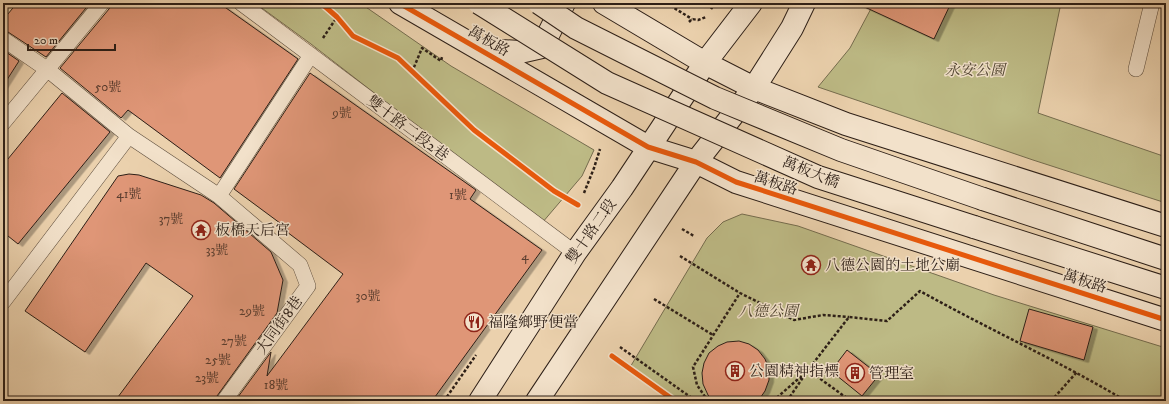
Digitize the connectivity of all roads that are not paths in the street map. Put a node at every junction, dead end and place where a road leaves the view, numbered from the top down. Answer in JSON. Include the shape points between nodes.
{"nodes":[{"id":1,"x":102,"y":3,"type":"edge"},
{"id":2,"x":241,"y":3,"type":"edge"},
{"id":3,"x":479,"y":3,"type":"edge"},
{"id":4,"x":539,"y":3,"type":"edge"},
{"id":5,"x":564,"y":3,"type":"edge"},
{"id":6,"x":604,"y":3,"type":"edge"},
{"id":7,"x":751,"y":3,"type":"edge"},
{"id":8,"x":804,"y":3,"type":"edge"},
{"id":9,"x":1152,"y":3,"type":"edge"},
{"id":10,"x":402,"y":5,"type":"edge"},
{"id":11,"x":3,"y":39,"type":"edge"},
{"id":12,"x":479,"y":50,"type":"junction"},
{"id":13,"x":311,"y":55,"type":"junction"},
{"id":14,"x":705,"y":62,"type":"junction"},
{"id":15,"x":1136,"y":69,"type":"dead end"},
{"id":16,"x":48,"y":70,"type":"junction"},
{"id":17,"x":754,"y":88,"type":"junction"},
{"id":18,"x":3,"y":124,"type":"edge"},
{"id":19,"x":129,"y":136,"type":"junction"},
{"id":20,"x":648,"y":147,"type":"junction"},
{"id":21,"x":696,"y":162,"type":"junction"},
{"id":22,"x":219,"y":196,"type":"junction"},
{"id":23,"x":1166,"y":226,"type":"edge"},
{"id":24,"x":575,"y":253,"type":"junction"},
{"id":25,"x":1166,"y":258,"type":"edge"},
{"id":26,"x":1166,"y":288,"type":"edge"},
{"id":27,"x":3,"y":302,"type":"edge"},
{"id":28,"x":1166,"y":320,"type":"edge"},
{"id":29,"x":224,"y":401,"type":"edge"},
{"id":30,"x":480,"y":401,"type":"edge"},
{"id":31,"x":537,"y":401,"type":"edge"}],
"edges":[{"from":1,"to":16,"type":"lane"},
{"from":2,"to":13,"type":"lane","name":"雙十路二段2巷"},
{"from":3,"to":26,"type":"street","name":"萬板大橋","bridge":true,"via":[[607,83],[818,177]]},
{"from":4,"to":25,"type":"street","name":"萬板大橋","bridge":true,"via":[[576,28],[714,98],[841,150],[1081,233]]},
{"from":5,"to":12,"type":"street","via":[[542,47],[520,52]]},
{"from":6,"to":14,"type":"street"},
{"from":7,"to":14,"type":"street","name":"雙十路二段"},
{"from":8,"to":17,"type":"street","via":[[792,28]]},
{"from":9,"to":15,"type":"lane"},
{"from":10,"to":12,"type":"street","name":"萬板路"},
{"from":11,"to":16,"type":"lane","name":"大同街8巷"},
{"from":12,"to":20,"type":"street","name":"萬板路"},
{"from":13,"to":22,"type":"lane"},
{"from":13,"to":24,"type":"lane","name":"雙十路二段2巷"},
{"from":14,"to":17,"type":"street"},
{"from":14,"to":20,"type":"street","name":"雙十路二段"},
{"from":16,"to":18,"type":"lane"},
{"from":16,"to":19,"type":"lane","name":"大同街8巷"},
{"from":17,"to":21,"type":"street"},
{"from":17,"to":23,"type":"street","via":[[846,124]]},
{"from":19,"to":22,"type":"lane","name":"大同街8巷"},
{"from":19,"to":27,"type":"lane"},
{"from":20,"to":21,"type":"street","name":"萬板路"},
{"from":20,"to":24,"type":"street","name":"雙十路二段"},
{"from":21,"to":28,"type":"street","name":"萬板路","via":[[736,182]]},
{"from":21,"to":31,"type":"street"},
{"from":22,"to":29,"type":"lane","name":"大同街8巷","via":[[300,265],[308,286]]},
{"from":24,"to":30,"type":"street","name":"雙十路二段"}]}
